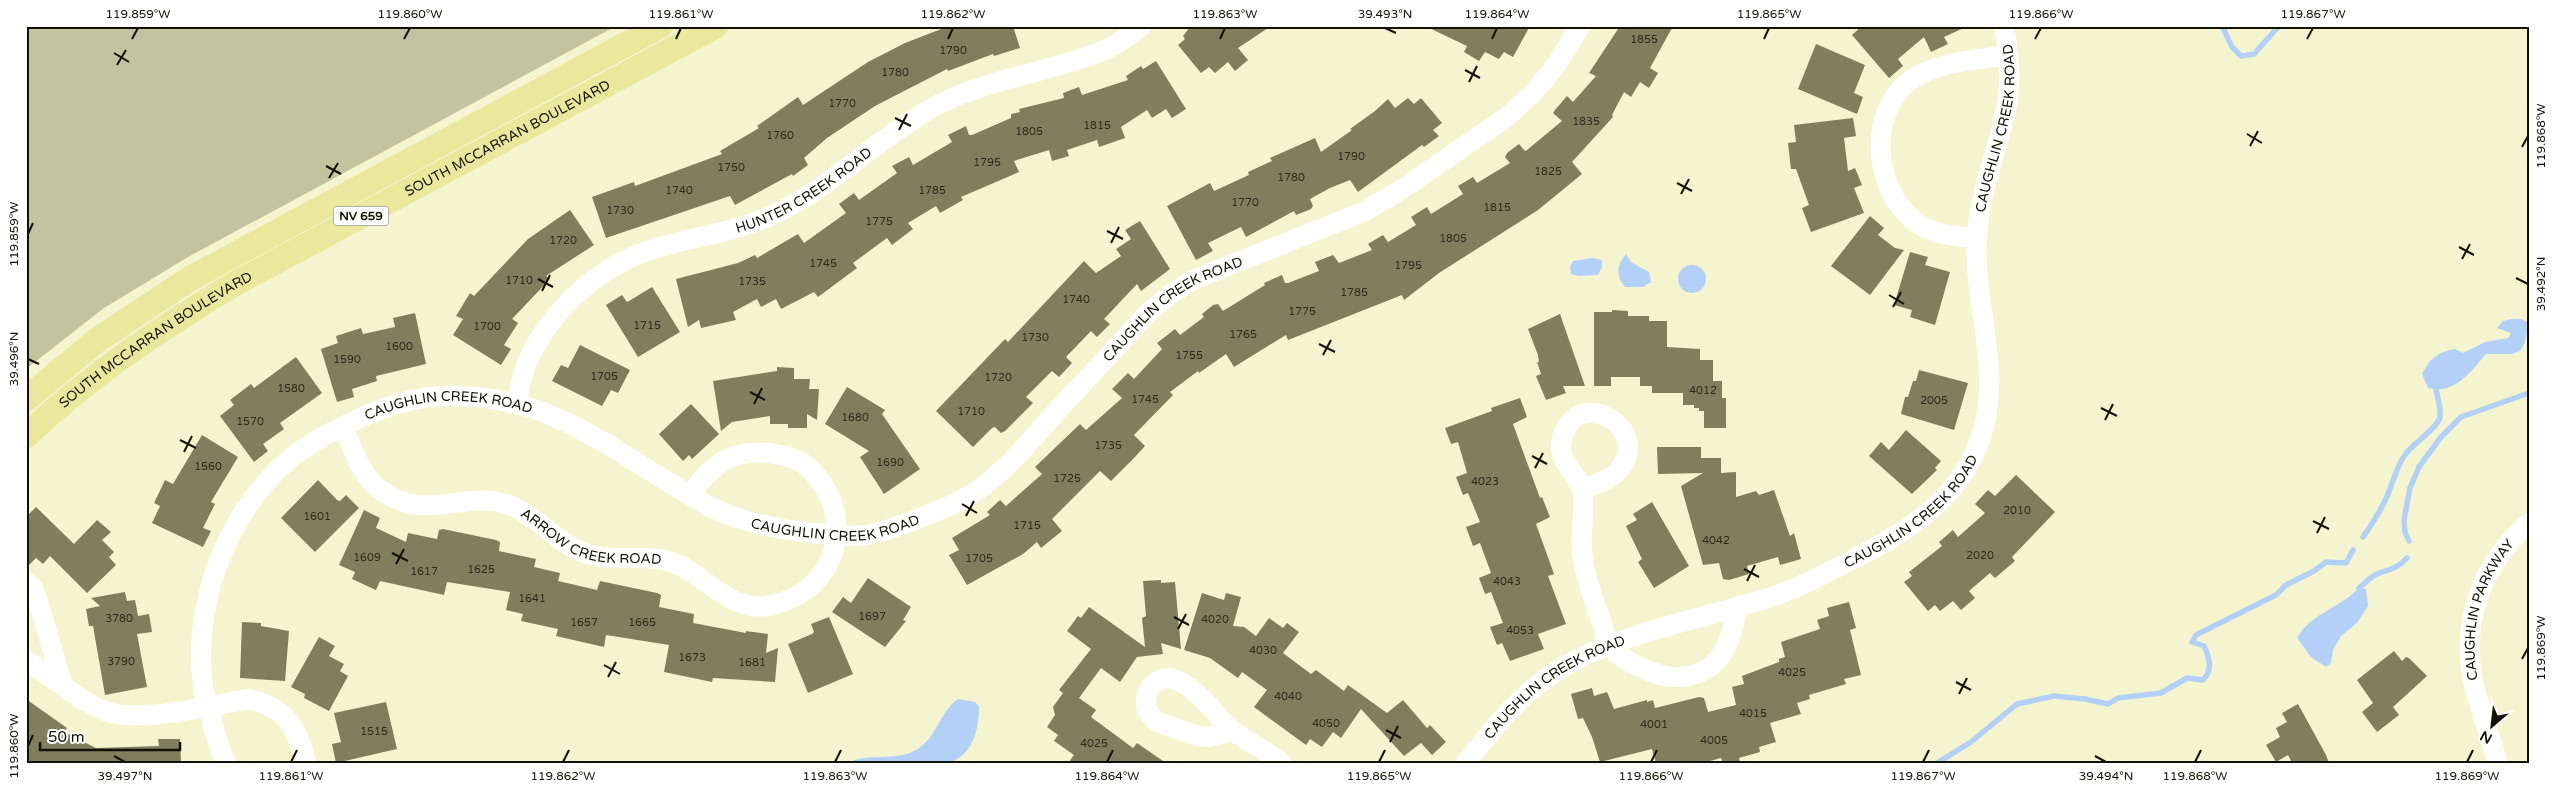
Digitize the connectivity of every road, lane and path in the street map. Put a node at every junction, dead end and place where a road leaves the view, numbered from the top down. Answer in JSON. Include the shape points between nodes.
{"nodes":[{"id":1,"x":660,"y":26,"type":"edge"},
{"id":2,"x":716,"y":26,"type":"edge"},
{"id":3,"x":1142,"y":26,"type":"edge"},
{"id":4,"x":1580,"y":26,"type":"edge"},
{"id":5,"x":2004,"y":26,"type":"edge"},
{"id":6,"x":2009,"y":55,"type":"junction"},
{"id":7,"x":1977,"y":238,"type":"junction"},
{"id":8,"x":26,"y":399,"type":"edge"},
{"id":9,"x":516,"y":403,"type":"junction"},
{"id":10,"x":343,"y":426,"type":"junction"},
{"id":11,"x":26,"y":436,"type":"edge"},
{"id":12,"x":1582,"y":491,"type":"dead end"},
{"id":13,"x":690,"y":496,"type":"junction"},
{"id":14,"x":2529,"y":522,"type":"edge"},
{"id":15,"x":838,"y":537,"type":"junction"},
{"id":16,"x":26,"y":582,"type":"edge"},
{"id":17,"x":1738,"y":606,"type":"junction"},
{"id":18,"x":1609,"y":645,"type":"junction"},
{"id":19,"x":26,"y":660,"type":"edge"},
{"id":20,"x":63,"y":686,"type":"junction"},
{"id":21,"x":208,"y":705,"type":"junction"},
{"id":22,"x":1233,"y":731,"type":"dead end"},
{"id":23,"x":1260,"y":755,"type":"edge"},
{"id":24,"x":226,"y":763,"type":"edge"},
{"id":25,"x":307,"y":763,"type":"edge"},
{"id":26,"x":1282,"y":763,"type":"edge"},
{"id":27,"x":1466,"y":763,"type":"edge"},
{"id":28,"x":2498,"y":763,"type":"edge"}],
"edges":[{"from":1,"to":8,"type":"main road","name":"SOUTH MCCARRAN BOULEVARD","number":"NV 659","via":[[191,278],[96,340]]},
{"from":2,"to":11,"type":"main road","name":"SOUTH MCCARRAN BOULEVARD","number":"NV 659","via":[[236,283],[117,358]]},
{"from":3,"to":9,"type":"street","name":"HUNTER CREEK ROAD","via":[[1100,52],[995,82],[930,109],[806,196],[773,215],[740,228],[646,251],[591,281],[554,319],[539,342],[527,363]]},
{"from":4,"to":15,"type":"street","name":"CAUGHLIN CREEK ROAD","via":[[1557,64],[1535,91],[1507,117],[1396,193],[1365,211],[1193,280],[1169,295],[1147,314],[998,474],[969,496],[901,527]]},
{"from":5,"to":6,"type":"street","name":"CAUGHLIN CREEK ROAD"},
{"from":6,"to":7,"type":"street","name":"CAUGHLIN CREEK ROAD","via":[[2006,109],[1980,206]]},
{"from":6,"to":7,"type":"street","via":[[1927,71],[1896,95],[1882,127],[1880,146],[1886,176],[1899,205],[1912,220],[1928,229],[1946,235]]},
{"from":7,"to":17,"type":"street","name":"CAUGHLIN CREEK ROAD","via":[[1977,270],[1990,371],[1990,398],[1978,445],[1959,480],[1916,524],[1879,546],[1810,581]]},
{"from":9,"to":10,"type":"street","name":"CAUGHLIN CREEK ROAD","via":[[456,396],[418,398],[384,406]]},
{"from":9,"to":13,"type":"street","name":"CAUGHLIN CREEK ROAD","via":[[576,425]]},
{"from":10,"to":15,"type":"street","name":"ARROW CREEK ROAD","via":[[366,475],[379,489],[398,499],[413,505],[429,506],[488,500],[507,504],[527,514],[574,549],[617,560],[650,559],[678,564],[745,605],[765,606],[799,596],[825,569]]},
{"from":10,"to":21,"type":"street","name":"CAUGHLIN CREEK ROAD","via":[[285,463],[260,489],[220,556],[203,623],[204,689]]},
{"from":12,"to":18,"type":"street","via":[[1583,565]]},
{"from":13,"to":15,"type":"street","name":"CAUGHLIN CREEK ROAD","via":[[753,523]]},
{"from":13,"to":15,"type":"street","via":[[703,477],[735,455],[753,451],[789,456],[806,465],[831,496]]},
{"from":14,"to":28,"type":"street","name":"CAUGHLIN PARKWAY","via":[[2506,545],[2485,577],[2472,612],[2469,647],[2474,683]]},
{"from":16,"to":20,"type":"street","via":[[33,588],[38,601]]},
{"from":17,"to":18,"type":"street","name":"CAUGHLIN CREEK ROAD"},
{"from":17,"to":18,"type":"street","via":[[1727,649],[1708,669],[1697,674],[1663,677],[1631,662]]},
{"from":18,"to":27,"type":"street","name":"CAUGHLIN CREEK ROAD","via":[[1543,679],[1522,697]]},
{"from":19,"to":20,"type":"street"},
{"from":20,"to":21,"type":"street","via":[[103,711],[126,715],[147,715]]},
{"from":21,"to":24,"type":"street","name":"CAUGHLIN CREEK ROAD","via":[[218,748]]},
{"from":21,"to":25,"type":"street","via":[[249,699],[266,703],[297,733]]},
{"from":22,"to":23,"type":"street"},
{"from":23,"to":26,"type":"street"}]}
